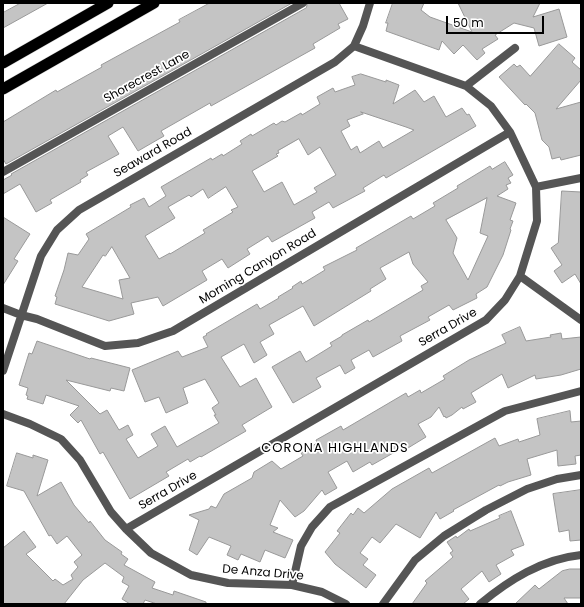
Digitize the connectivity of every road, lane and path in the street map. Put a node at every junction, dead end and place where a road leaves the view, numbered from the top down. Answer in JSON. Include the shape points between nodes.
{"nodes":[{"id":1,"x":108,"y":3,"type":"edge"},
{"id":2,"x":154,"y":3,"type":"edge"},
{"id":3,"x":303,"y":3,"type":"edge"},
{"id":4,"x":370,"y":3,"type":"edge"},
{"id":5,"x":354,"y":46,"type":"junction"},
{"id":6,"x":515,"y":48,"type":"dead end"},
{"id":7,"x":3,"y":63,"type":"edge"},
{"id":8,"x":466,"y":86,"type":"junction"},
{"id":9,"x":3,"y":89,"type":"edge"},
{"id":10,"x":510,"y":132,"type":"junction"},
{"id":11,"x":3,"y":172,"type":"edge"},
{"id":12,"x":581,"y":178,"type":"edge"},
{"id":13,"x":536,"y":187,"type":"junction"},
{"id":14,"x":520,"y":276,"type":"junction"},
{"id":15,"x":3,"y":308,"type":"edge"},
{"id":16,"x":21,"y":315,"type":"junction"},
{"id":17,"x":581,"y":320,"type":"edge"},
{"id":18,"x":3,"y":371,"type":"edge"},
{"id":19,"x":581,"y":391,"type":"edge"},
{"id":20,"x":3,"y":414,"type":"edge"},
{"id":21,"x":581,"y":474,"type":"edge"},
{"id":22,"x":126,"y":529,"type":"junction"},
{"id":23,"x":581,"y":555,"type":"edge"},
{"id":24,"x":292,"y":585,"type":"junction"},
{"id":25,"x":346,"y":604,"type":"edge"},
{"id":26,"x":383,"y":604,"type":"edge"},
{"id":27,"x":480,"y":604,"type":"edge"}],
"edges":[{"from":1,"to":7,"type":"highway"},
{"from":2,"to":9,"type":"highway"},
{"from":3,"to":11,"type":"street","name":"Shorecrest Lane"},
{"from":4,"to":5,"type":"street","name":"Seaward Road"},
{"from":5,"to":8,"type":"street","name":"Serra Drive"},
{"from":5,"to":16,"type":"street","name":"Seaward Road","via":[[335,62],[79,210],[57,230],[41,256]]},
{"from":6,"to":8,"type":"street"},
{"from":8,"to":10,"type":"street","name":"Serra Drive","via":[[491,106]]},
{"from":10,"to":13,"type":"street","name":"Serra Drive"},
{"from":10,"to":16,"type":"street","name":"Morning Canyon Road","via":[[174,331],[138,343],[106,346]]},
{"from":12,"to":13,"type":"street"},
{"from":13,"to":14,"type":"street","name":"Serra Drive","via":[[537,221]]},
{"from":14,"to":17,"type":"street"},
{"from":14,"to":22,"type":"street","name":"Serra Drive","via":[[505,300],[486,320]]},
{"from":15,"to":16,"type":"street","name":"Morning Canyon Road"},
{"from":16,"to":18,"type":"street","name":"Seaward Road"},
{"from":19,"to":24,"type":"street","via":[[505,411],[330,507],[312,527],[301,546]]},
{"from":20,"to":22,"type":"street","name":"De Anza Drive","via":[[61,440],[80,460],[111,512]]},
{"from":21,"to":26,"type":"street","via":[[527,489],[444,536],[416,560]]},
{"from":22,"to":24,"type":"street","name":"De Anza Drive","via":[[151,553],[191,575],[228,583]]},
{"from":23,"to":27,"type":"street","via":[[559,558],[518,576]]},
{"from":24,"to":25,"type":"street","name":"De Anza Drive","via":[[322,592]]}]}
